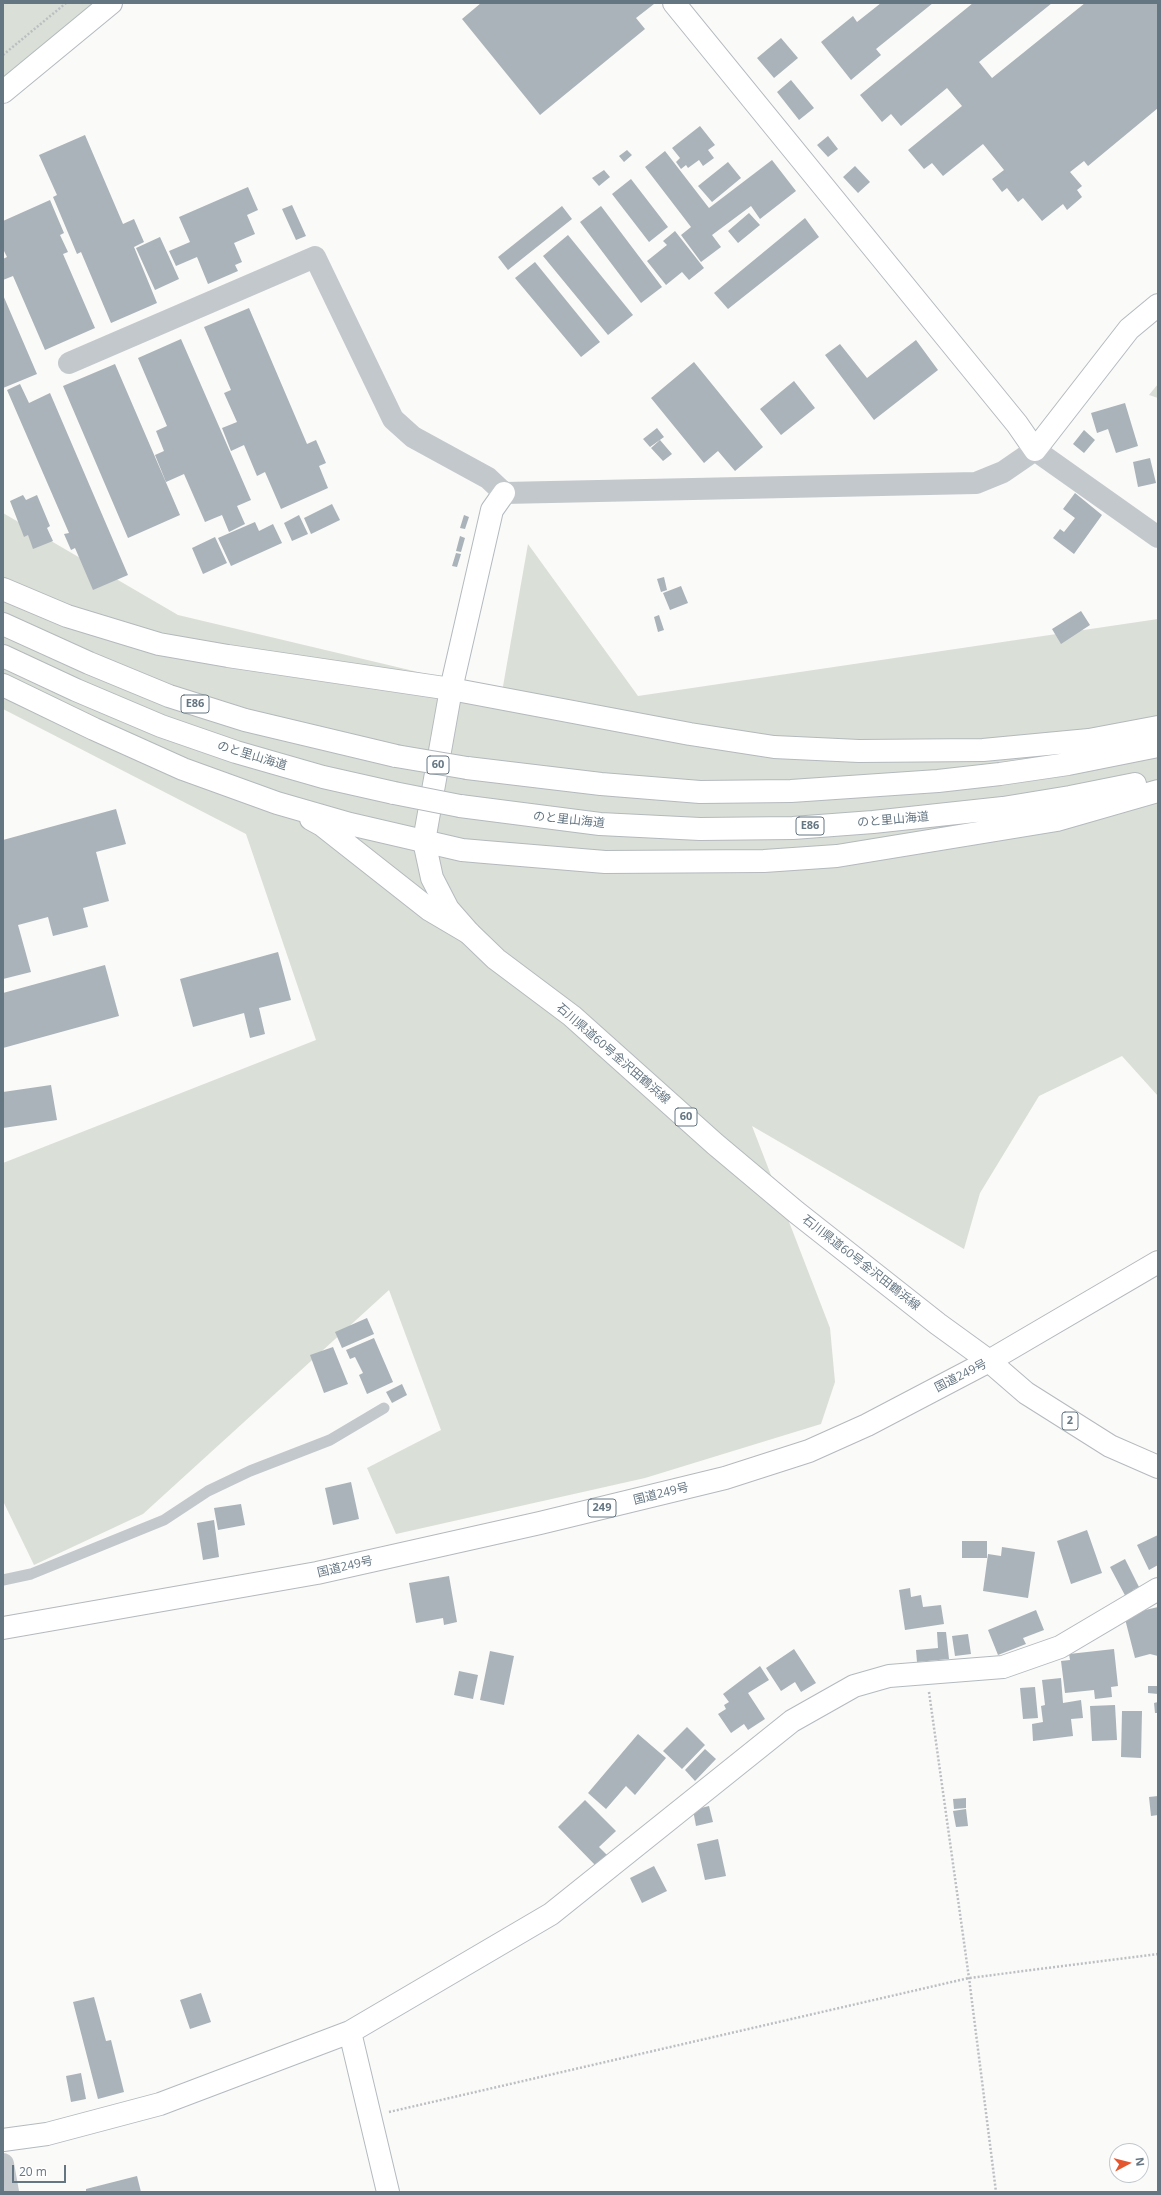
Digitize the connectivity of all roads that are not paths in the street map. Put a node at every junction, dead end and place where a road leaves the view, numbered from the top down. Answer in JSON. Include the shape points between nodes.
{"nodes":[{"id":1,"x":111,"y":3,"type":"edge"},
{"id":2,"x":674,"y":3,"type":"edge"},
{"id":3,"x":3,"y":92,"type":"edge"},
{"id":4,"x":1158,"y":305,"type":"edge"},
{"id":5,"x":69,"y":363,"type":"dead end"},
{"id":6,"x":1035,"y":450,"type":"junction"},
{"id":7,"x":504,"y":493,"type":"junction"},
{"id":8,"x":1158,"y":537,"type":"edge"},
{"id":9,"x":3,"y":589,"type":"edge"},
{"id":10,"x":3,"y":624,"type":"edge"},
{"id":11,"x":3,"y":656,"type":"edge"},
{"id":12,"x":3,"y":685,"type":"edge"},
{"id":13,"x":451,"y":689,"type":"junction"},
{"id":14,"x":1158,"y":727,"type":"edge"},
{"id":15,"x":1158,"y":746,"type":"edge"},
{"id":16,"x":1158,"y":778,"type":"edge"},
{"id":17,"x":1158,"y":791,"type":"edge"},
{"id":18,"x":290,"y":807,"type":"junction"},
{"id":19,"x":424,"y":841,"type":"junction"},
{"id":20,"x":469,"y":933,"type":"junction"},
{"id":21,"x":1158,"y":1262,"type":"edge"},
{"id":22,"x":989,"y":1361,"type":"junction"},
{"id":23,"x":384,"y":1408,"type":"dead end"},
{"id":24,"x":1158,"y":1467,"type":"edge"},
{"id":25,"x":3,"y":1580,"type":"edge"},
{"id":26,"x":1158,"y":1589,"type":"edge"},
{"id":27,"x":3,"y":1628,"type":"edge"},
{"id":28,"x":350,"y":2032,"type":"junction"},
{"id":29,"x":3,"y":2140,"type":"edge"},
{"id":30,"x":3,"y":2164,"type":"edge"},
{"id":31,"x":8,"y":2192,"type":"edge"},
{"id":32,"x":388,"y":2192,"type":"edge"}],
"edges":[{"from":1,"to":3,"type":"main road"},
{"from":2,"to":6,"type":"main road","via":[[1012,417]]},
{"from":4,"to":6,"type":"main road","via":[[1129,329]]},
{"from":5,"to":7,"type":"street","via":[[315,257],[393,419],[413,437],[488,478]]},
{"from":6,"to":7,"type":"street","via":[[1003,472],[976,483]]},
{"from":6,"to":8,"type":"street"},
{"from":7,"to":13,"type":"main road","via":[[492,510]]},
{"from":9,"to":13,"type":"main road","via":[[67,616],[159,644]]},
{"from":10,"to":15,"type":"main road","number":"E86","bridge":true,"via":[[88,664],[169,696],[245,720],[396,756],[467,768],[601,784],[700,792],[791,791],[938,781],[1068,764]]},
{"from":11,"to":16,"type":"main road","name":"のと里山海道","number":"E86","bridge":true,"via":[[161,726],[323,777],[460,806],[600,824],[700,829],[793,828],[881,821],[1070,798]]},
{"from":12,"to":18,"type":"main road","via":[[183,769]]},
{"from":13,"to":14,"type":"main road","via":[[690,734],[774,747],[859,751],[983,750],[1090,740]]},
{"from":13,"to":19,"type":"main road","number":"60"},
{"from":17,"to":19,"type":"main road","via":[[1057,820],[837,856],[764,861],[604,862],[462,850]]},
{"from":18,"to":19,"type":"main road"},
{"from":18,"to":20,"type":"main road","via":[[322,825],[430,910]]},
{"from":19,"to":20,"type":"main road","name":"石川県道60号金沢田鶴浜線","number":"60","via":[[432,878],[448,909]]},
{"from":20,"to":22,"type":"main road","name":"石川県道60号金沢田鶴浜線","number":"60","via":[[496,959],[572,1016],[715,1144],[796,1212]]},
{"from":21,"to":22,"type":"main road","name":"国道249号","number":"249"},
{"from":22,"to":24,"type":"main road","number":"2","via":[[1026,1393],[1110,1446]]},
{"from":22,"to":27,"type":"main road","name":"国道249号","number":"249","via":[[867,1425],[810,1451],[725,1478],[317,1573]]},
{"from":23,"to":25,"type":"lane","via":[[330,1440],[250,1471],[208,1491],[164,1520],[31,1574]]},
{"from":26,"to":28,"type":"main road","via":[[1060,1647],[1003,1667],[889,1676],[854,1686],[792,1721],[551,1914]]},
{"from":28,"to":29,"type":"main road","via":[[160,2104],[47,2134]]},
{"from":28,"to":32,"type":"main road"},
{"from":30,"to":31,"type":"street"}]}
